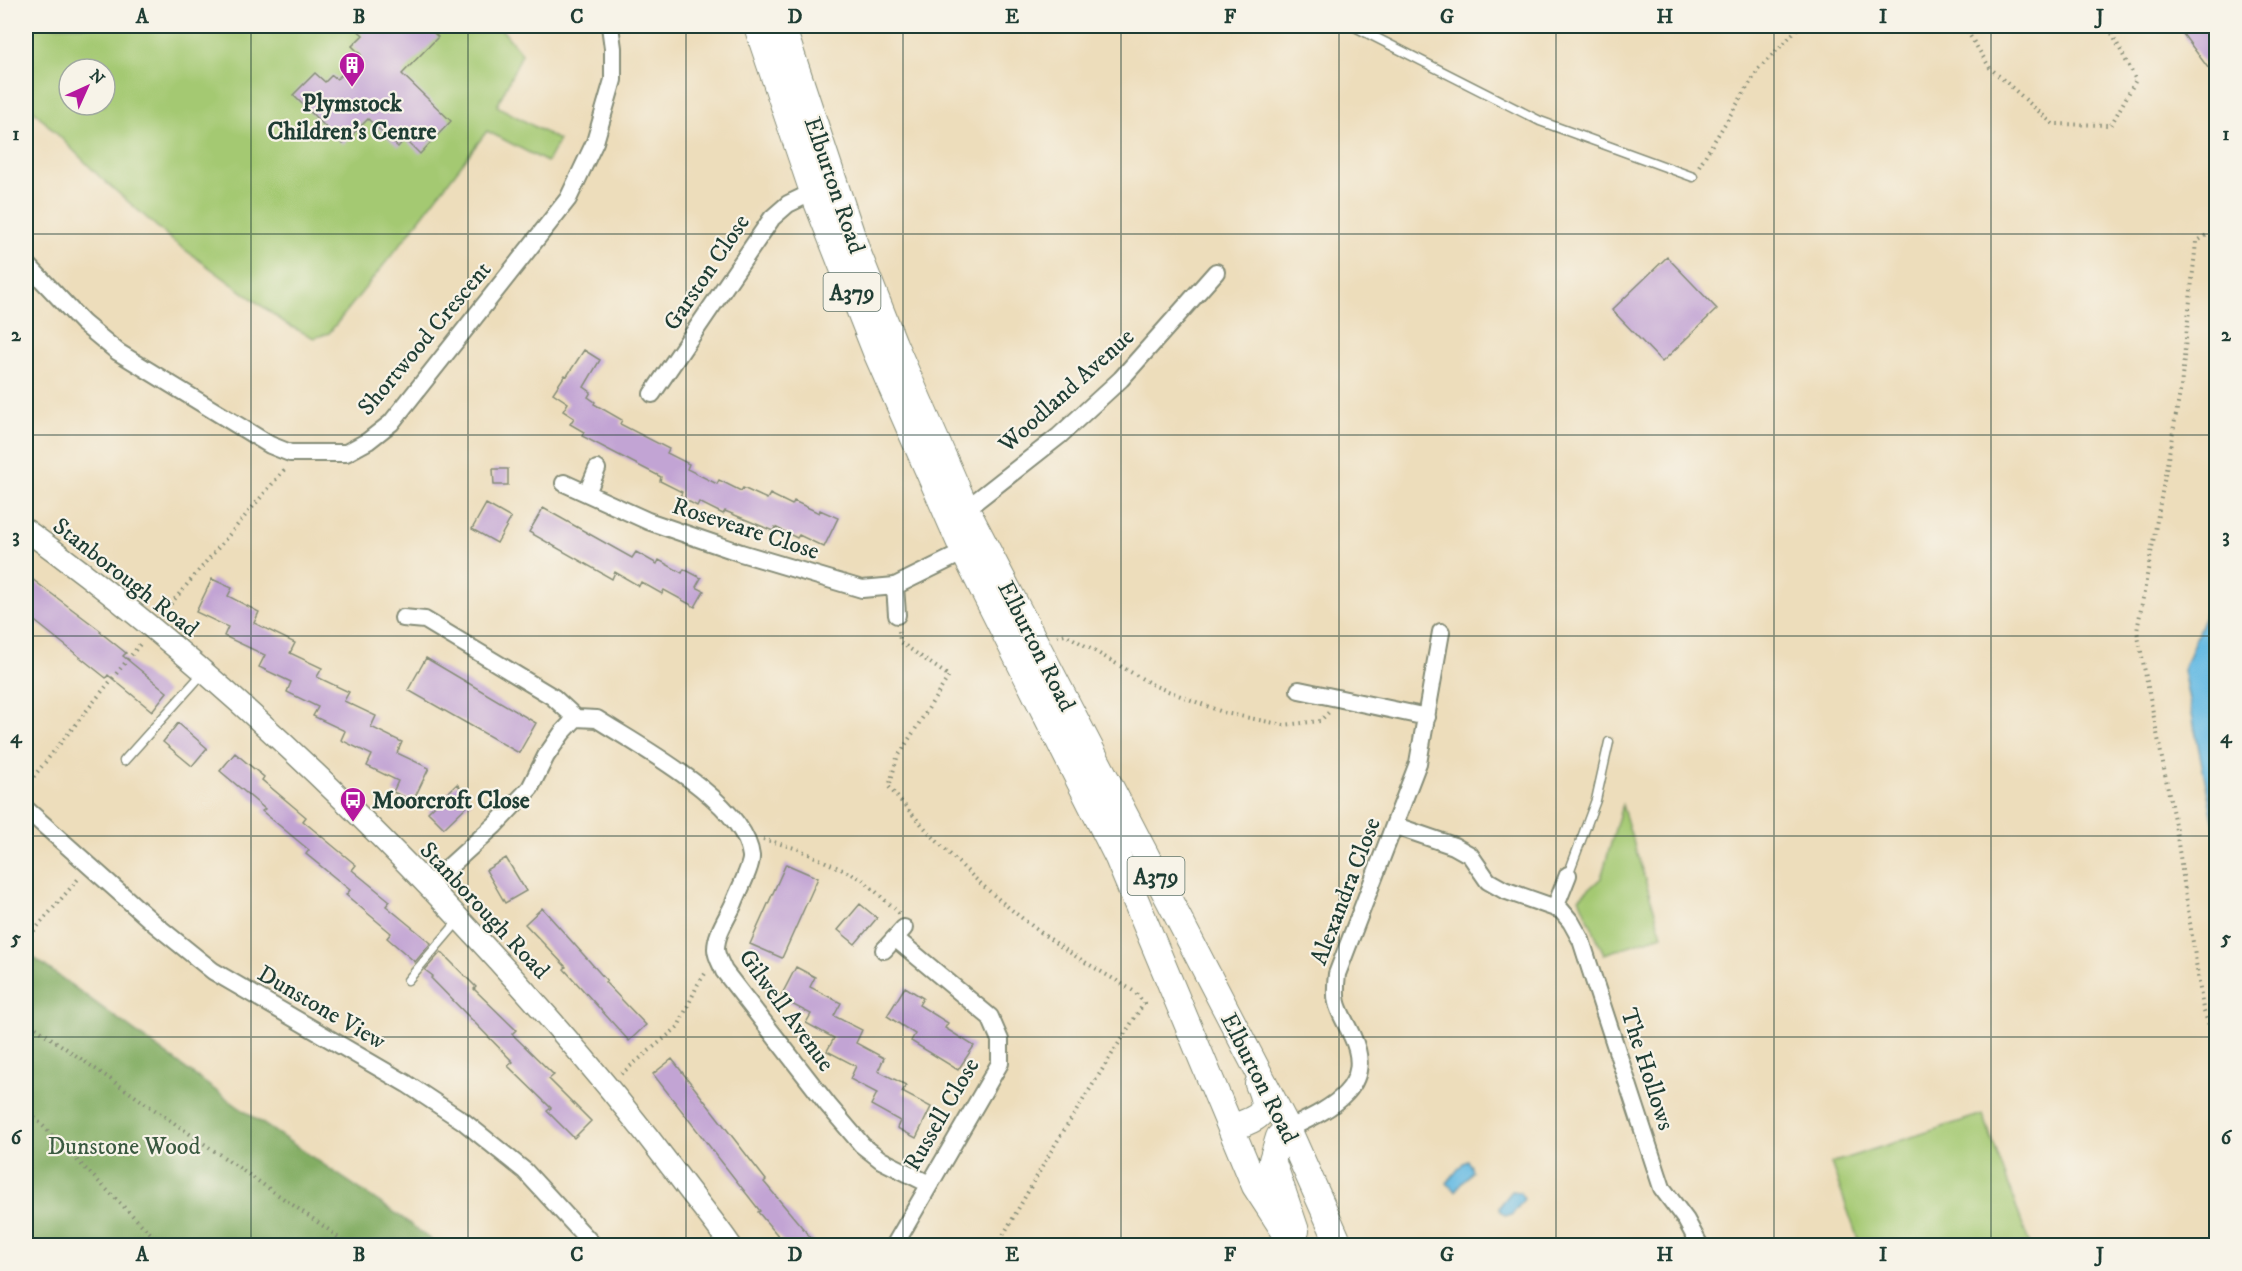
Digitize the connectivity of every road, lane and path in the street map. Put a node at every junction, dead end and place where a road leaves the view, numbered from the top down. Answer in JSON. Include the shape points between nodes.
{"nodes":[{"id":1,"x":610,"y":26,"type":"edge"},
{"id":2,"x":757,"y":26,"type":"edge"},
{"id":3,"x":782,"y":26,"type":"edge"},
{"id":4,"x":1353,"y":26,"type":"edge"},
{"id":5,"x":1800,"y":26,"type":"edge"},
{"id":6,"x":1964,"y":26,"type":"edge"},
{"id":7,"x":2108,"y":26,"type":"edge"},
{"id":8,"x":1692,"y":177,"type":"joint"},
{"id":9,"x":813,"y":192,"type":"junction"},
{"id":10,"x":2217,"y":229,"type":"edge"},
{"id":11,"x":26,"y":263,"type":"edge"},
{"id":12,"x":1216,"y":272,"type":"dead end"},
{"id":13,"x":652,"y":394,"type":"dead end"},
{"id":14,"x":298,"y":453,"type":"junction"},
{"id":15,"x":597,"y":469,"type":"dead end"},
{"id":16,"x":564,"y":483,"type":"dead end"},
{"id":17,"x":587,"y":493,"type":"junction"},
{"id":18,"x":966,"y":509,"type":"junction"},
{"id":19,"x":26,"y":530,"type":"edge"},
{"id":20,"x":964,"y":552,"type":"junction"},
{"id":21,"x":895,"y":586,"type":"junction"},
{"id":22,"x":897,"y":615,"type":"joint"},
{"id":23,"x":403,"y":618,"type":"dead end"},
{"id":24,"x":153,"y":628,"type":"junction"},
{"id":25,"x":1441,"y":632,"type":"dead end"},
{"id":26,"x":1034,"y":640,"type":"junction"},
{"id":27,"x":204,"y":672,"type":"junction"},
{"id":28,"x":1299,"y":690,"type":"dead end"},
{"id":29,"x":1342,"y":700,"type":"junction"},
{"id":30,"x":1427,"y":717,"type":"junction"},
{"id":31,"x":576,"y":718,"type":"junction"},
{"id":32,"x":1608,"y":742,"type":"dead end"},
{"id":33,"x":124,"y":761,"type":"dead end"},
{"id":34,"x":26,"y":786,"type":"edge"},
{"id":35,"x":26,"y":809,"type":"edge"},
{"id":36,"x":1396,"y":825,"type":"junction"},
{"id":37,"x":747,"y":838,"type":"junction"},
{"id":38,"x":90,"y":866,"type":"junction"},
{"id":39,"x":1568,"y":875,"type":"joint"},
{"id":40,"x":429,"y":885,"type":"junction"},
{"id":41,"x":1555,"y":908,"type":"junction"},
{"id":42,"x":460,"y":919,"type":"junction"},
{"id":43,"x":894,"y":939,"type":"joint"},
{"id":44,"x":26,"y":940,"type":"edge"},
{"id":45,"x":718,"y":956,"type":"junction"},
{"id":46,"x":408,"y":980,"type":"dead end"},
{"id":47,"x":26,"y":1021,"type":"edge"},
{"id":48,"x":1235,"y":1028,"type":"junction"},
{"id":49,"x":2217,"y":1044,"type":"edge"},
{"id":50,"x":607,"y":1086,"type":"junction"},
{"id":51,"x":26,"y":1109,"type":"edge"},
{"id":52,"x":1231,"y":1128,"type":"junction"},
{"id":53,"x":1288,"y":1130,"type":"junction"},
{"id":54,"x":928,"y":1184,"type":"junction"},
{"id":55,"x":163,"y":1245,"type":"edge"},
{"id":56,"x":348,"y":1245,"type":"edge"},
{"id":57,"x":594,"y":1245,"type":"edge"},
{"id":58,"x":731,"y":1245,"type":"edge"},
{"id":59,"x":894,"y":1245,"type":"edge"},
{"id":60,"x":997,"y":1245,"type":"edge"},
{"id":61,"x":1294,"y":1245,"type":"edge"},
{"id":62,"x":1301,"y":1245,"type":"edge"},
{"id":63,"x":1340,"y":1245,"type":"edge"},
{"id":64,"x":1700,"y":1245,"type":"edge"}],
"edges":[{"from":1,"to":14,"type":"street","name":"Shortwood Crescent","via":[[613,80],[595,142],[568,199],[390,423],[346,453]]},
{"from":2,"to":9,"type":"main road","name":"Elburton Road","number":"A379"},
{"from":3,"to":18,"type":"main road","name":"Elburton Road","number":"A379","via":[[857,251]]},
{"from":4,"to":8,"type":"lane","via":[[1540,121]]},
{"from":5,"to":8,"type":"path","via":[[1758,70]]},
{"from":6,"to":7,"type":"path","via":[[1990,68],[2053,124],[2111,125],[2136,80]]},
{"from":9,"to":13,"type":"street","name":"Garston Close","via":[[788,204],[772,218]]},
{"from":9,"to":20,"type":"main road","name":"Elburton Road","number":"A379","via":[[876,352]]},
{"from":10,"to":49,"type":"path","via":[[2196,242],[2181,387],[2137,631],[2176,830],[2203,1009]]},
{"from":11,"to":14,"type":"street","name":"Shortwood Crescent","via":[[83,323],[118,352],[270,445]]},
{"from":12,"to":18,"type":"street","name":"Woodland Avenue","via":[[1121,379],[1059,436]]},
{"from":14,"to":24,"type":"path"},
{"from":15,"to":17,"type":"street"},
{"from":16,"to":17,"type":"street","name":"Roseveare Close"},
{"from":17,"to":21,"type":"street","name":"Roseveare Close","via":[[648,521],[818,577],[862,589]]},
{"from":18,"to":26,"type":"main road","name":"Elburton Road","number":"A379"},
{"from":19,"to":24,"type":"street","name":"Stanborough Road"},
{"from":20,"to":21,"type":"street","name":"Roseveare Close"},
{"from":20,"to":52,"type":"main road","name":"Elburton Road","number":"A379","via":[[1118,858]]},
{"from":21,"to":22,"type":"street"},
{"from":22,"to":60,"type":"path","via":[[900,642],[949,676],[897,758],[889,787],[922,826],[995,897],[1054,942],[1135,992],[1144,1003]]},
{"from":23,"to":31,"type":"street","via":[[425,620],[553,697]]},
{"from":24,"to":27,"type":"street","name":"Stanborough Road"},
{"from":24,"to":34,"type":"path"},
{"from":25,"to":30,"type":"street","name":"Alexandra Close"},
{"from":26,"to":29,"type":"path","via":[[1065,634],[1155,686],[1225,712],[1284,725],[1320,721]]},
{"from":26,"to":48,"type":"main road","name":"Elburton Road","number":"A379"},
{"from":27,"to":33,"type":"lane"},
{"from":27,"to":40,"type":"street","name":"Stanborough Road"},
{"from":28,"to":29,"type":"street"},
{"from":29,"to":30,"type":"street"},
{"from":30,"to":36,"type":"street","name":"Alexandra Close","via":[[1418,763]]},
{"from":31,"to":37,"type":"street","via":[[597,719],[706,790]]},
{"from":31,"to":40,"type":"street","via":[[557,740],[530,788]]},
{"from":32,"to":39,"type":"lane","via":[[1596,800]]},
{"from":35,"to":38,"type":"street","name":"Dunstone View"},
{"from":36,"to":41,"type":"street","name":"The Hollows","via":[[1454,846],[1470,855],[1488,880],[1504,890]]},
{"from":36,"to":53,"type":"street","name":"Alexandra Close","via":[[1336,974],[1338,1013],[1359,1057],[1353,1086],[1343,1099]]},
{"from":37,"to":43,"type":"path","via":[[772,840],[798,849],[862,879],[900,914]]},
{"from":37,"to":45,"type":"street","name":"Gilwell Avenue","via":[[752,858],[719,934]]},
{"from":38,"to":44,"type":"path"},
{"from":38,"to":57,"type":"street","name":"Dunstone View","via":[[213,971],[463,1121],[525,1172]]},
{"from":39,"to":41,"type":"street"},
{"from":40,"to":42,"type":"street","name":"Stanborough Road"},
{"from":41,"to":64,"type":"street","name":"The Hollows","via":[[1571,922],[1581,940],[1662,1188]]},
{"from":42,"to":46,"type":"lane"},
{"from":42,"to":50,"type":"street","name":"Stanborough Road"},
{"from":43,"to":54,"type":"street","name":"Russell Close","via":[[990,1017],[1000,1040],[1000,1063]]},
{"from":45,"to":50,"type":"path","via":[[698,984],[678,1027]]},
{"from":45,"to":54,"type":"street","name":"Gilwell Avenue","via":[[724,971],[862,1145],[881,1160]]},
{"from":47,"to":56,"type":"path"},
{"from":48,"to":52,"type":"main road","number":"A379","via":[[1242,1053],[1265,1100],[1257,1117]]},
{"from":48,"to":53,"type":"main road","name":"Elburton Road","number":"A379"},
{"from":50,"to":58,"type":"street","name":"Stanborough Road"},
{"from":51,"to":55,"type":"path"},
{"from":52,"to":61,"type":"main road","name":"Elburton Road","number":"A379","via":[[1255,1185]]},
{"from":53,"to":62,"type":"main road","via":[[1279,1137],[1272,1160]]},
{"from":53,"to":63,"type":"main road","name":"Elburton Road","number":"A379"},
{"from":54,"to":59,"type":"street","name":"Russell Close"}]}
